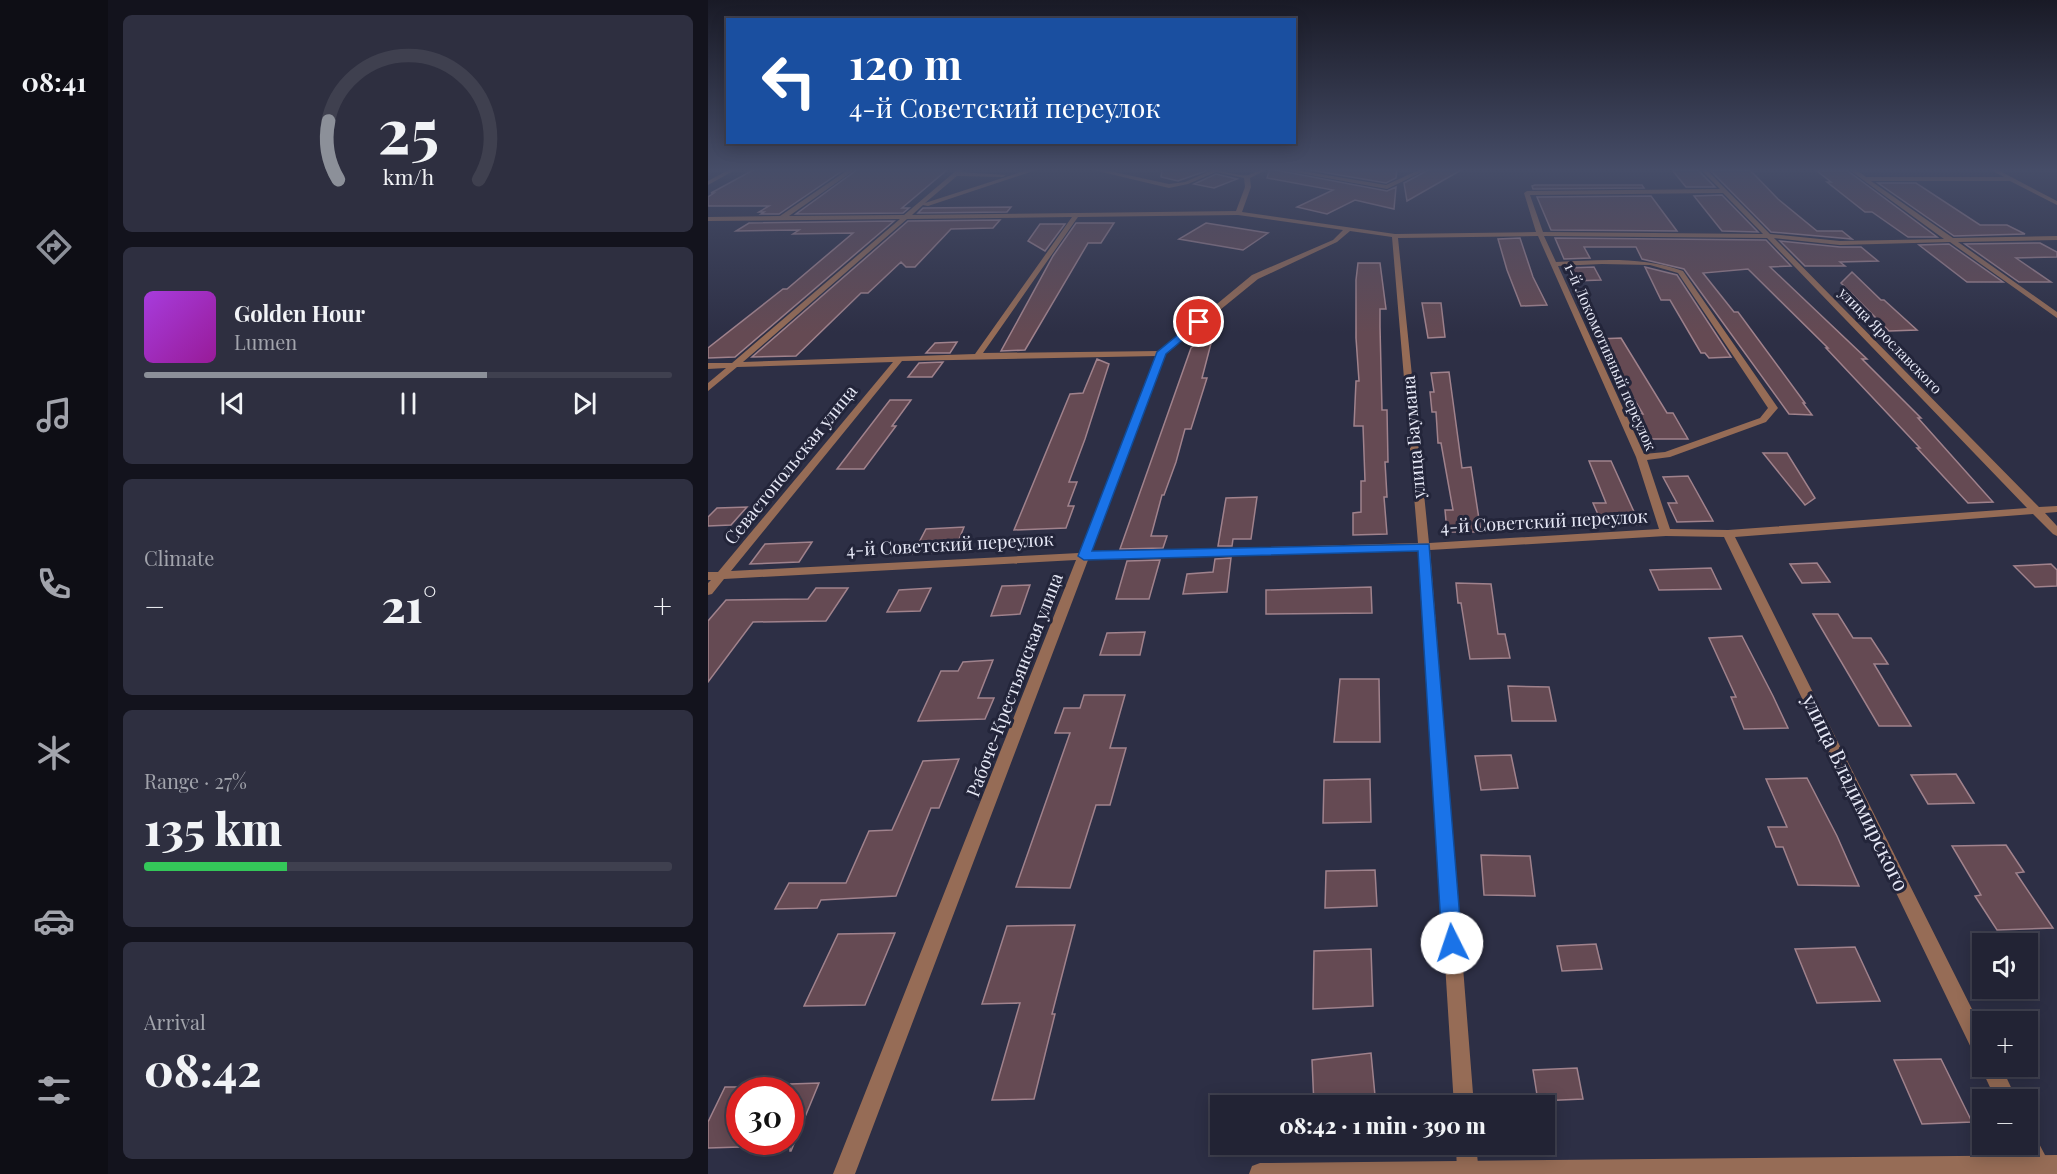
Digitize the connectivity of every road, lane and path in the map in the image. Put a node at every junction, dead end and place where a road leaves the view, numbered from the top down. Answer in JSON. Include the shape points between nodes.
{"nodes":[{"id":1,"x":899,"y":224,"type":"edge"},
{"id":2,"x":1070,"y":224,"type":"edge"},
{"id":3,"x":1319,"y":224,"type":"edge"},
{"id":4,"x":1537,"y":224,"type":"edge"},
{"id":5,"x":1757,"y":224,"type":"edge"},
{"id":6,"x":1929,"y":224,"type":"edge"},
{"id":7,"x":1350,"y":228,"type":"junction"},
{"id":8,"x":1540,"y":234,"type":"junction"},
{"id":9,"x":1395,"y":236,"type":"junction"},
{"id":10,"x":1769,"y":236,"type":"junction"},
{"id":11,"x":2057,"y":237,"type":"edge"},
{"id":12,"x":1952,"y":240,"type":"junction"},
{"id":13,"x":1553,"y":264,"type":"junction"},
{"id":14,"x":2057,"y":316,"type":"edge"},
{"id":15,"x":1162,"y":352,"type":"junction"},
{"id":16,"x":977,"y":356,"type":"junction"},
{"id":17,"x":899,"y":360,"type":"junction"},
{"id":18,"x":735,"y":365,"type":"junction"},
{"id":19,"x":708,"y":366,"type":"edge"},
{"id":20,"x":708,"y":388,"type":"edge"},
{"id":21,"x":1641,"y":457,"type":"junction"},
{"id":22,"x":2057,"y":509,"type":"edge"},
{"id":23,"x":2035,"y":510,"type":"junction"},
{"id":24,"x":1666,"y":532,"type":"junction"},
{"id":25,"x":2057,"y":532,"type":"edge"},
{"id":26,"x":1728,"y":534,"type":"junction"},
{"id":27,"x":1424,"y":547,"type":"junction"},
{"id":28,"x":1084,"y":556,"type":"junction"},
{"id":29,"x":722,"y":575,"type":"junction"},
{"id":30,"x":708,"y":576,"type":"edge"},
{"id":31,"x":708,"y":591,"type":"edge"},
{"id":32,"x":1972,"y":1030,"type":"edge"},
{"id":33,"x":1463,"y":1095,"type":"edge"},
{"id":34,"x":1467,"y":1155,"type":"edge"},
{"id":35,"x":2037,"y":1155,"type":"edge"},
{"id":36,"x":2047,"y":1169,"type":"edge"},
{"id":37,"x":1468,"y":1172,"type":"edge"},
{"id":38,"x":844,"y":1174,"type":"edge"},
{"id":39,"x":1260,"y":1174,"type":"edge"}],
"edges":[{"from":1,"to":18,"type":"street"},
{"from":2,"to":16,"type":"street"},
{"from":3,"to":7,"type":"street"},
{"from":4,"to":8,"type":"street","name":"1-й Локомотивный переулок"},
{"from":5,"to":10,"type":"street","name":"улица Ярославского"},
{"from":6,"to":12,"type":"street"},
{"from":7,"to":9,"type":"street"},
{"from":7,"to":15,"type":"street","via":[[1335,241],[1255,277]]},
{"from":8,"to":9,"type":"street"},
{"from":8,"to":10,"type":"street"},
{"from":8,"to":13,"type":"street","name":"1-й Локомотивный переулок"},
{"from":9,"to":27,"type":"street","name":"улица Баумана"},
{"from":10,"to":12,"type":"street","via":[[1840,243]]},
{"from":10,"to":23,"type":"street","name":"улица Ярославского"},
{"from":11,"to":12,"type":"street"},
{"from":12,"to":14,"type":"street"},
{"from":13,"to":21,"type":"street","name":"1-й Локомотивный переулок"},
{"from":13,"to":21,"type":"street","via":[[1646,262],[1681,272],[1773,408],[1763,420],[1666,455]]},
{"from":15,"to":16,"type":"street"},
{"from":15,"to":28,"type":"street","name":"Рабоче-Крестьянская улица"},
{"from":16,"to":17,"type":"street"},
{"from":17,"to":18,"type":"street"},
{"from":17,"to":29,"type":"street","name":"Севастопольская улица"},
{"from":18,"to":19,"type":"street"},
{"from":18,"to":20,"type":"street"},
{"from":21,"to":24,"type":"street","name":"1-й Локомотивный переулок"},
{"from":22,"to":23,"type":"street","name":"4-й Советский переулок"},
{"from":23,"to":25,"type":"street","name":"улица Ярославского"},
{"from":23,"to":26,"type":"street","name":"4-й Советский переулок"},
{"from":24,"to":26,"type":"street","name":"4-й Советский переулок"},
{"from":24,"to":27,"type":"street","name":"4-й Советский переулок"},
{"from":26,"to":32,"type":"street","name":"улица Владимирского"},
{"from":27,"to":28,"type":"street","name":"4-й Советский переулок"},
{"from":27,"to":33,"type":"street","name":"улица Баумана"},
{"from":28,"to":29,"type":"street","name":"4-й Советский переулок"},
{"from":28,"to":38,"type":"street","name":"Рабоче-Крестьянская улица"},
{"from":29,"to":30,"type":"street","name":"4-й Советский переулок"},
{"from":29,"to":31,"type":"street","name":"Севастопольская улица"},
{"from":34,"to":37,"type":"street"},
{"from":35,"to":36,"type":"street"},
{"from":36,"to":37,"type":"street"},
{"from":37,"to":39,"type":"street"}]}
